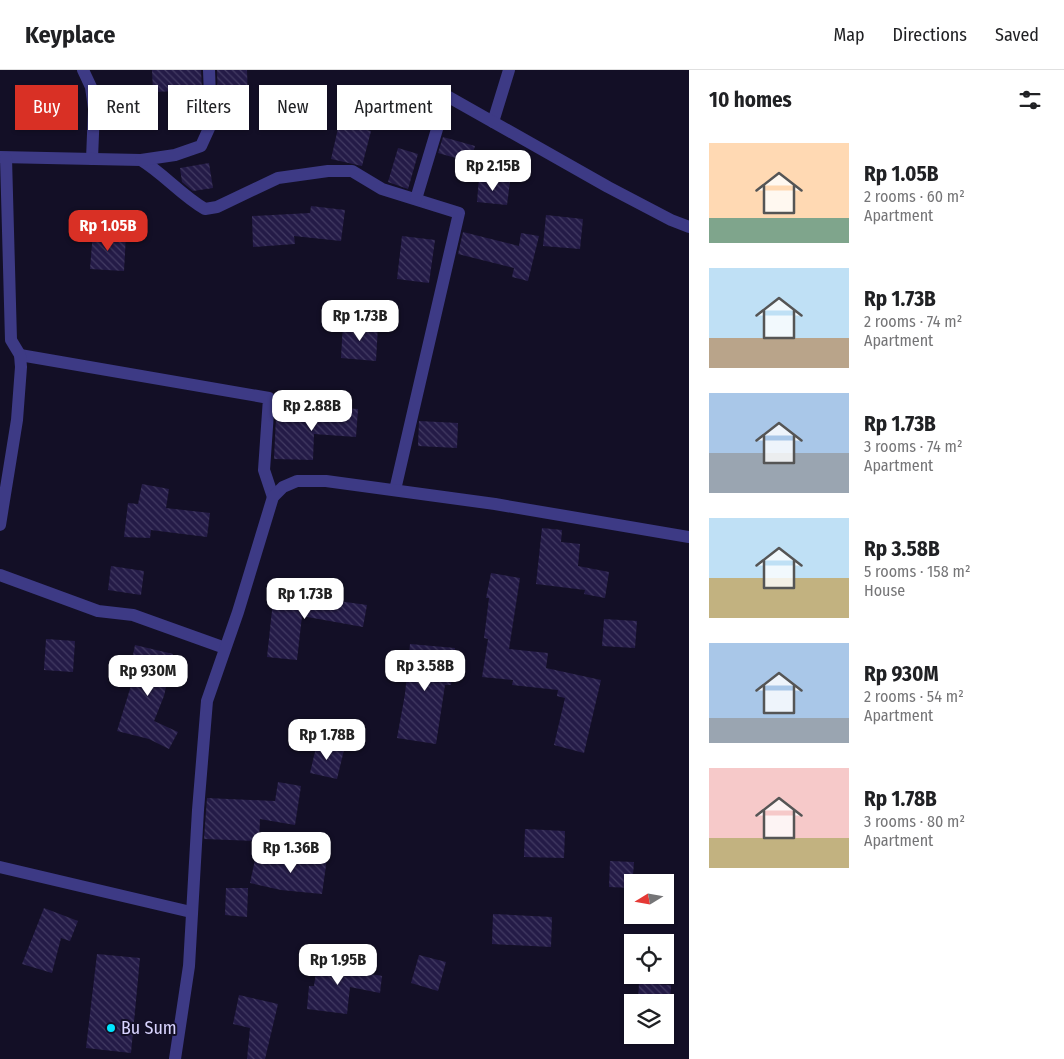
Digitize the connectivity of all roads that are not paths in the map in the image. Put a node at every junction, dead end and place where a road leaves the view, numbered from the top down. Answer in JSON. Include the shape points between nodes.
{"nodes":[{"id":1,"x":83,"y":70,"type":"edge"},
{"id":2,"x":209,"y":70,"type":"edge"},
{"id":3,"x":509,"y":70,"type":"edge"},
{"id":4,"x":493,"y":122,"type":"junction"},
{"id":5,"x":3,"y":158,"type":"edge"},
{"id":6,"x":92,"y":159,"type":"junction"},
{"id":7,"x":141,"y":160,"type":"junction"},
{"id":8,"x":416,"y":199,"type":"junction"},
{"id":9,"x":689,"y":227,"type":"edge"},
{"id":10,"x":20,"y":355,"type":"junction"},
{"id":11,"x":395,"y":490,"type":"junction"},
{"id":12,"x":274,"y":497,"type":"junction"},
{"id":13,"x":0,"y":525,"type":"edge"},
{"id":14,"x":689,"y":537,"type":"edge"},
{"id":15,"x":0,"y":575,"type":"edge"},
{"id":16,"x":225,"y":648,"type":"junction"},
{"id":17,"x":0,"y":867,"type":"edge"},
{"id":18,"x":191,"y":912,"type":"junction"},
{"id":19,"x":175,"y":1059,"type":"edge"}],
"edges":[{"from":1,"to":6,"type":"street","via":[[91,87],[94,109]]},
{"from":2,"to":7,"type":"street","via":[[211,124],[201,146],[175,155]]},
{"from":3,"to":4,"type":"street"},
{"from":4,"to":8,"type":"street","via":[[447,96]]},
{"from":4,"to":9,"type":"street","via":[[616,191]]},
{"from":5,"to":6,"type":"street"},
{"from":5,"to":10,"type":"street","via":[[12,340]]},
{"from":6,"to":7,"type":"street"},
{"from":7,"to":8,"type":"street","via":[[205,209],[217,207],[278,178],[328,171],[352,171],[382,189]]},
{"from":8,"to":11,"type":"street","via":[[459,213]]},
{"from":10,"to":12,"type":"street","via":[[270,398],[264,470]]},
{"from":10,"to":13,"type":"street","via":[[16,420]]},
{"from":11,"to":12,"type":"street","via":[[326,481],[298,481],[283,487]]},
{"from":11,"to":14,"type":"street"},
{"from":12,"to":16,"type":"street"},
{"from":15,"to":16,"type":"street","via":[[98,611],[133,615]]},
{"from":16,"to":18,"type":"street","via":[[207,701]]},
{"from":17,"to":18,"type":"street"},
{"from":18,"to":19,"type":"street","via":[[190,966]]}]}
